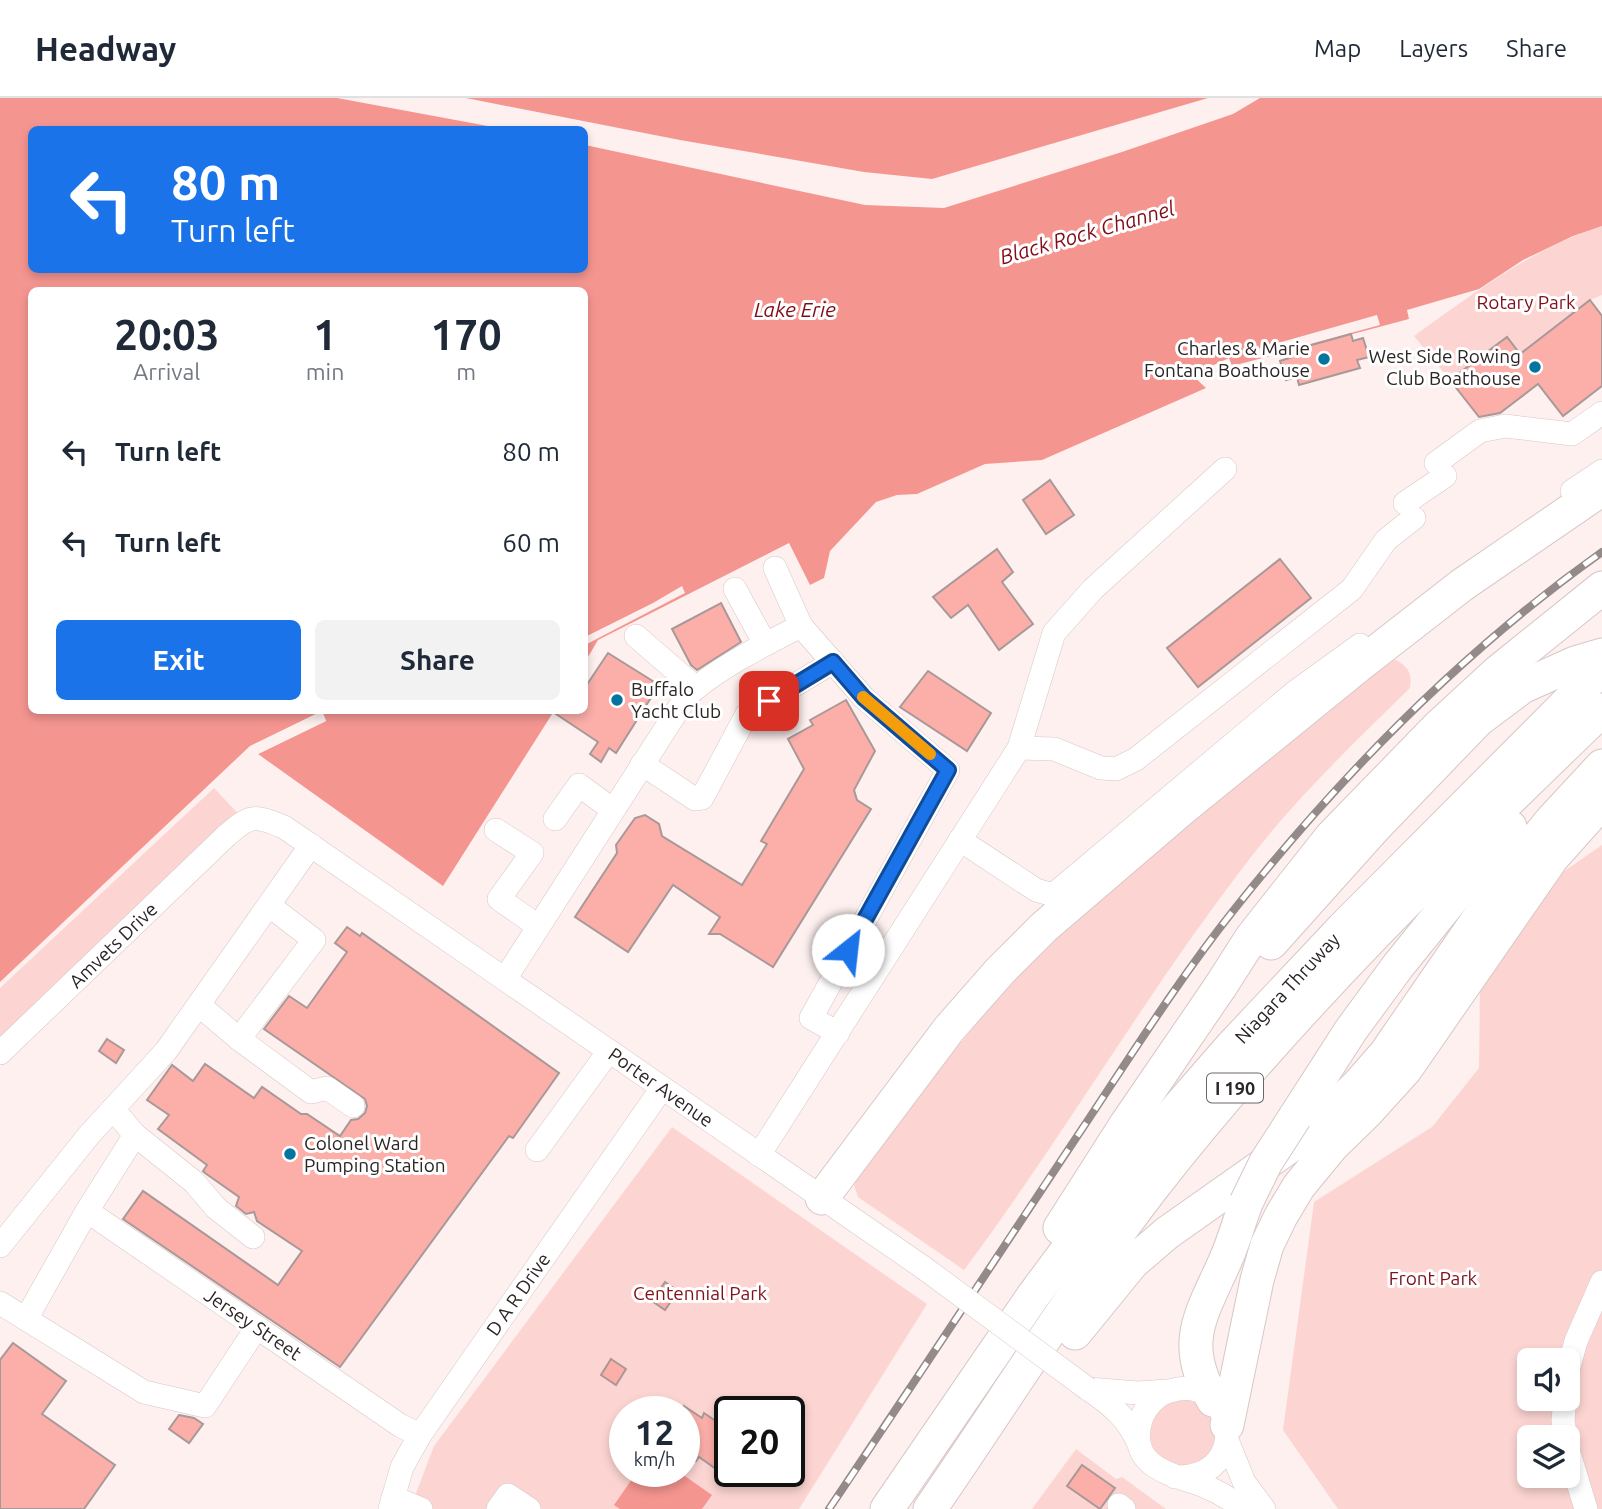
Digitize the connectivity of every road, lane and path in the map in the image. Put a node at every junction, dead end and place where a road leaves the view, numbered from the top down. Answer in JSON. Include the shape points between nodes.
{"nodes":[{"id":1,"x":1602,"y":413,"type":"edge"},
{"id":2,"x":1225,"y":469,"type":"dead end"},
{"id":3,"x":1602,"y":471,"type":"edge"},
{"id":4,"x":1602,"y":489,"type":"edge"},
{"id":5,"x":775,"y":568,"type":"dead end"},
{"id":6,"x":1602,"y":588,"type":"edge"},
{"id":7,"x":735,"y":589,"type":"dead end"},
{"id":8,"x":801,"y":626,"type":"junction"},
{"id":9,"x":636,"y":636,"type":"dead end"},
{"id":10,"x":765,"y":644,"type":"junction"},
{"id":11,"x":1602,"y":655,"type":"edge"},
{"id":12,"x":833,"y":662,"type":"junction"},
{"id":13,"x":1602,"y":667,"type":"edge"},
{"id":14,"x":696,"y":688,"type":"junction"},
{"id":15,"x":1600,"y":713,"type":"edge"},
{"id":16,"x":1018,"y":748,"type":"junction"},
{"id":17,"x":642,"y":764,"type":"junction"},
{"id":18,"x":1602,"y":766,"type":"edge"},
{"id":19,"x":1602,"y":802,"type":"edge"},
{"id":20,"x":612,"y":810,"type":"junction"},
{"id":21,"x":555,"y":819,"type":"dead end"},
{"id":22,"x":496,"y":830,"type":"dead end"},
{"id":23,"x":226,"y":836,"type":"joint"},
{"id":24,"x":960,"y":840,"type":"junction"},
{"id":25,"x":311,"y":845,"type":"junction"},
{"id":26,"x":270,"y":906,"type":"junction"},
{"id":27,"x":538,"y":926,"type":"junction"},
{"id":28,"x":505,"y":979,"type":"junction"},
{"id":29,"x":1220,"y":987,"type":"junction"},
{"id":30,"x":198,"y":1006,"type":"junction"},
{"id":31,"x":838,"y":1033,"type":"junction"},
{"id":32,"x":239,"y":1038,"type":"junction"},
{"id":33,"x":609,"y":1051,"type":"junction"},
{"id":34,"x":0,"y":1053,"type":"edge"},
{"id":35,"x":662,"y":1088,"type":"junction"},
{"id":36,"x":353,"y":1106,"type":"dead end"},
{"id":37,"x":113,"y":1109,"type":"junction"},
{"id":38,"x":135,"y":1135,"type":"junction"},
{"id":39,"x":537,"y":1150,"type":"dead end"},
{"id":40,"x":759,"y":1155,"type":"junction"},
{"id":41,"x":822,"y":1198,"type":"junction"},
{"id":42,"x":88,"y":1212,"type":"junction"},
{"id":43,"x":254,"y":1237,"type":"dead end"},
{"id":44,"x":0,"y":1245,"type":"edge"},
{"id":45,"x":1602,"y":1282,"type":"edge"},
{"id":46,"x":1033,"y":1296,"type":"junction"},
{"id":47,"x":0,"y":1303,"type":"edge"},
{"id":48,"x":26,"y":1319,"type":"junction"},
{"id":49,"x":257,"y":1327,"type":"junction"},
{"id":50,"x":1574,"y":1348,"type":"edge"},
{"id":51,"x":1088,"y":1389,"type":"junction"},
{"id":52,"x":1170,"y":1390,"type":"junction"},
{"id":53,"x":1223,"y":1422,"type":"junction"},
{"id":54,"x":419,"y":1435,"type":"junction"},
{"id":55,"x":1140,"y":1446,"type":"junction"},
{"id":56,"x":1175,"y":1477,"type":"junction"},
{"id":57,"x":1580,"y":1479,"type":"edge"},
{"id":58,"x":391,"y":1503,"type":"edge"},
{"id":59,"x":1591,"y":1505,"type":"edge"},
{"id":60,"x":421,"y":1509,"type":"edge"},
{"id":61,"x":498,"y":1509,"type":"edge"},
{"id":62,"x":529,"y":1509,"type":"edge"},
{"id":63,"x":887,"y":1509,"type":"edge"},
{"id":64,"x":930,"y":1509,"type":"edge"},
{"id":65,"x":953,"y":1509,"type":"edge"},
{"id":66,"x":1244,"y":1509,"type":"edge"},
{"id":67,"x":1264,"y":1509,"type":"edge"}],
"edges":[{"from":1,"to":16,"type":"street","via":[[1572,434],[1505,426],[1480,431],[1440,470],[1352,589],[1136,760],[1116,769],[1101,768],[1054,749]]},
{"from":2,"to":16,"type":"street","via":[[1093,589],[1054,633]]},
{"from":3,"to":24,"type":"street","via":[[1295,692],[1053,895],[1036,890]]},
{"from":4,"to":41,"type":"highway","via":[[1462,584],[1183,808],[1044,927],[949,1029]]},
{"from":5,"to":8,"type":"street"},
{"from":6,"to":29,"type":"highway","via":[[1499,671],[1381,783],[1288,888]]},
{"from":7,"to":10,"type":"street"},
{"from":8,"to":10,"type":"street"},
{"from":8,"to":12,"type":"street"},
{"from":9,"to":14,"type":"street"},
{"from":10,"to":14,"type":"street"},
{"from":11,"to":29,"type":"highway","via":[[1522,687],[1485,714],[1393,807],[1270,944]]},
{"from":12,"to":17,"type":"street","via":[[747,714],[702,798],[695,799]]},
{"from":12,"to":31,"type":"street","via":[[864,698],[948,770],[811,1018]]},
{"from":13,"to":46,"type":"highway","name":"Niagara Thruway","number":"I 190","via":[[1222,1057],[1143,1148]]},
{"from":14,"to":17,"type":"street"},
{"from":15,"to":53,"type":"highway","bridge":true,"via":[[1560,772],[1481,861],[1398,966],[1266,1162],[1245,1203],[1196,1338],[1199,1371]]},
{"from":15,"to":64,"type":"highway","name":"Niagara Thruway","number":"I 190","via":[[1370,941],[1211,1115],[1099,1262]]},
{"from":16,"to":24,"type":"street"},
{"from":17,"to":20,"type":"street"},
{"from":18,"to":65,"type":"highway","via":[[1516,864],[1386,1053],[1359,1084],[1293,1144],[1198,1209],[1132,1263],[1090,1311]]},
{"from":19,"to":53,"type":"highway","via":[[1538,878],[1405,1070],[1299,1186],[1267,1245]]},
{"from":20,"to":21,"type":"street","via":[[579,785]]},
{"from":20,"to":27,"type":"street"},
{"from":22,"to":27,"type":"street","via":[[532,853],[499,899]]},
{"from":23,"to":25,"type":"street","name":"Porter Avenue","via":[[251,818],[284,827]]},
{"from":23,"to":34,"type":"street","name":"Amvets Drive"},
{"from":24,"to":31,"type":"street"},
{"from":25,"to":26,"type":"street"},
{"from":25,"to":28,"type":"street","name":"Porter Avenue"},
{"from":26,"to":30,"type":"street"},
{"from":26,"to":32,"type":"street","via":[[314,940]]},
{"from":27,"to":28,"type":"street"},
{"from":28,"to":33,"type":"street","name":"Porter Avenue"},
{"from":29,"to":46,"type":"highway","via":[[1062,1223]]},
{"from":30,"to":32,"type":"street"},
{"from":30,"to":37,"type":"street","via":[[166,1051]]},
{"from":31,"to":40,"type":"street"},
{"from":32,"to":36,"type":"street","via":[[311,1092],[327,1088]]},
{"from":33,"to":35,"type":"street","name":"Porter Avenue"},
{"from":33,"to":39,"type":"street"},
{"from":35,"to":40,"type":"street","name":"Porter Avenue"},
{"from":35,"to":54,"type":"street","name":"D A R Drive"},
{"from":37,"to":38,"type":"street"},
{"from":37,"to":44,"type":"street"},
{"from":38,"to":42,"type":"street"},
{"from":38,"to":43,"type":"street"},
{"from":40,"to":41,"type":"street","name":"Porter Avenue"},
{"from":41,"to":51,"type":"street","name":"Porter Avenue","bridge":true},
{"from":42,"to":48,"type":"street"},
{"from":42,"to":49,"type":"street","name":"Jersey Street"},
{"from":45,"to":50,"type":"street"},
{"from":46,"to":63,"type":"highway","name":"Niagara Thruway","number":"I 190"},
{"from":47,"to":48,"type":"street"},
{"from":48,"to":49,"type":"street","via":[[144,1392],[205,1406]]},
{"from":49,"to":54,"type":"street","name":"Jersey Street"},
{"from":51,"to":52,"type":"street"},
{"from":51,"to":55,"type":"street","name":"Porter Avenue","via":[[1128,1422]]},
{"from":52,"to":53,"type":"street","via":[[1200,1392]]},
{"from":52,"to":55,"type":"street","via":[[1147,1406],[1141,1419]]},
{"from":53,"to":56,"type":"street","via":[[1223,1454],[1209,1469],[1189,1478]]},
{"from":53,"to":67,"type":"street","via":[[1244,1482]]},
{"from":54,"to":58,"type":"street","name":"D A R Drive","via":[[402,1467]]},
{"from":55,"to":56,"type":"street","name":"Porter Avenue","via":[[1148,1461]]},
{"from":56,"to":66,"type":"street","name":"Porter Avenue","via":[[1210,1489]]},
{"from":57,"to":59,"type":"street"},
{"from":58,"to":60,"type":"street"},
{"from":61,"to":62,"type":"street","via":[[508,1495]]}]}
